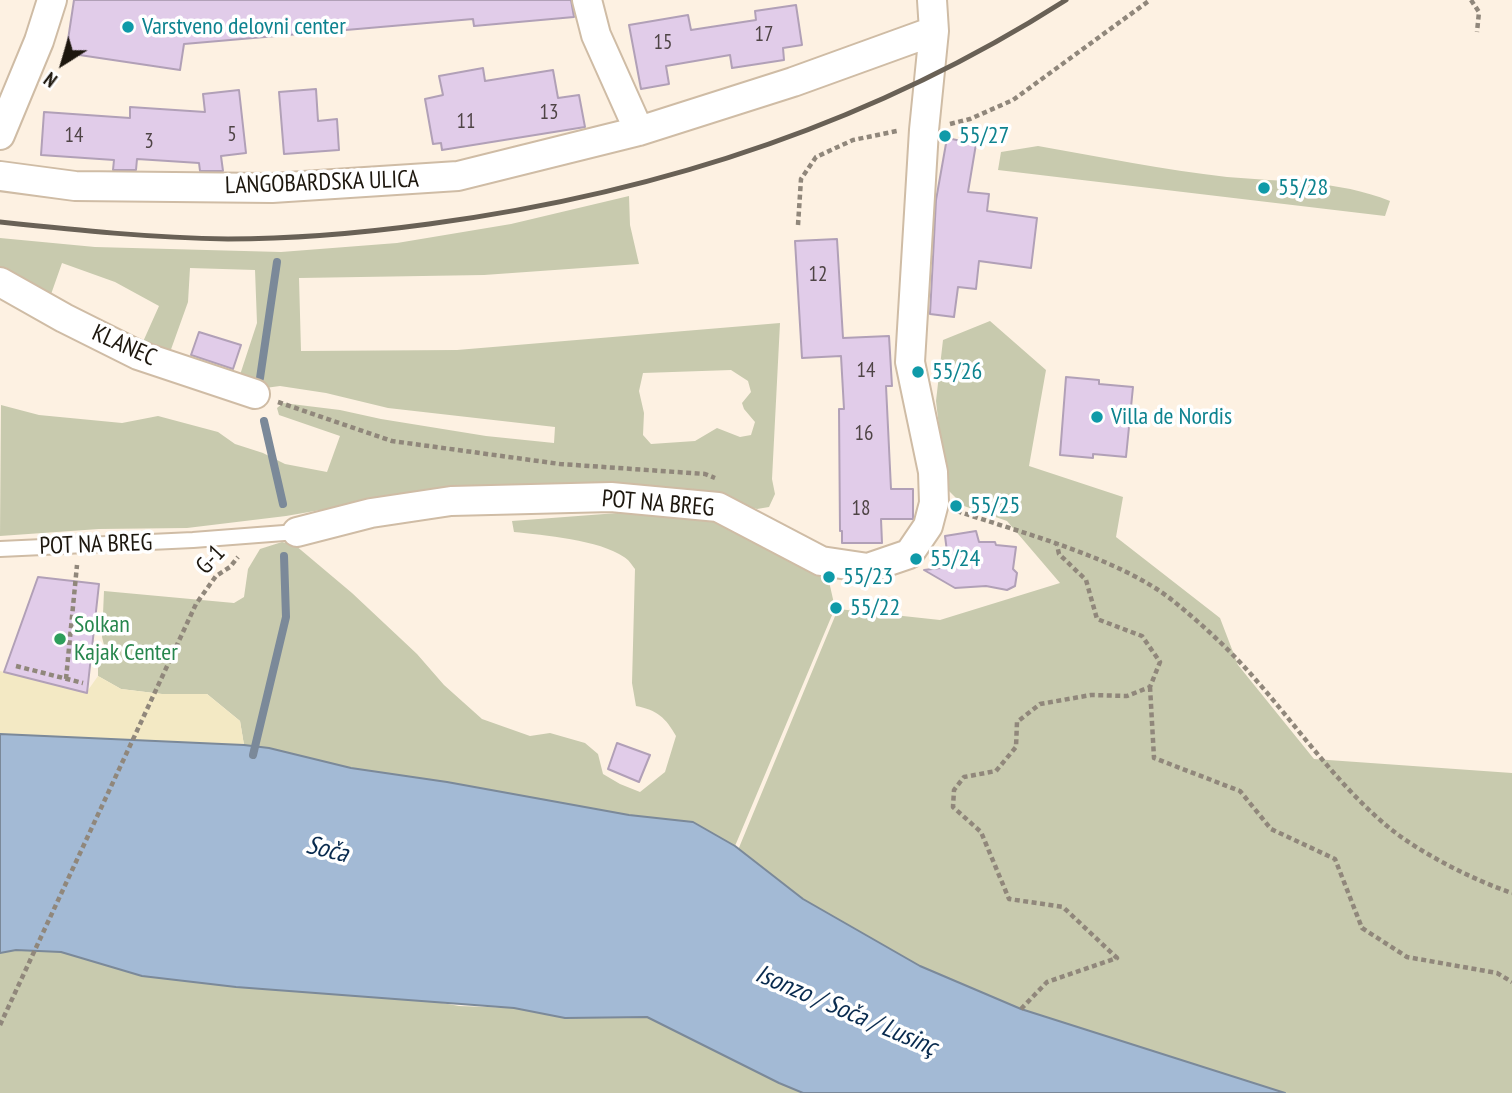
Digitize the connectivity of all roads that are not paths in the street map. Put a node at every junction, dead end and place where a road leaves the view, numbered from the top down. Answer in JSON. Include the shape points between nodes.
{"nodes":[{"id":1,"x":52,"y":0,"type":"edge"},
{"id":2,"x":587,"y":0,"type":"edge"},
{"id":3,"x":932,"y":0,"type":"edge"},
{"id":4,"x":934,"y":31,"type":"junction"},
{"id":5,"x":639,"y":131,"type":"junction"},
{"id":6,"x":0,"y":135,"type":"edge"},
{"id":7,"x":0,"y":176,"type":"edge"},
{"id":8,"x":0,"y":282,"type":"edge"},
{"id":9,"x":255,"y":394,"type":"road end"},
{"id":10,"x":297,"y":532,"type":"joint"},
{"id":11,"x":0,"y":549,"type":"edge"}],
"edges":[{"from":1,"to":6,"type":"street"},
{"from":2,"to":5,"type":"street","via":[[596,35]]},
{"from":3,"to":4,"type":"street","name":"POT NA BREG"},
{"from":4,"to":5,"type":"street","name":"LANGOBARDSKA ULICA"},
{"from":4,"to":10,"type":"street","name":"POT NA BREG","via":[[910,362],[933,472],[934,503],[928,526],[909,554],[868,568],[821,561],[718,507],[611,497],[451,501],[371,513]]},
{"from":5,"to":7,"type":"street","name":"LANGOBARDSKA ULICA","via":[[458,176],[272,188],[75,186]]},
{"from":8,"to":9,"type":"street","name":"KLANEC","via":[[138,355]]},
{"from":10,"to":11,"type":"lane","name":"POT NA BREG"}]}
